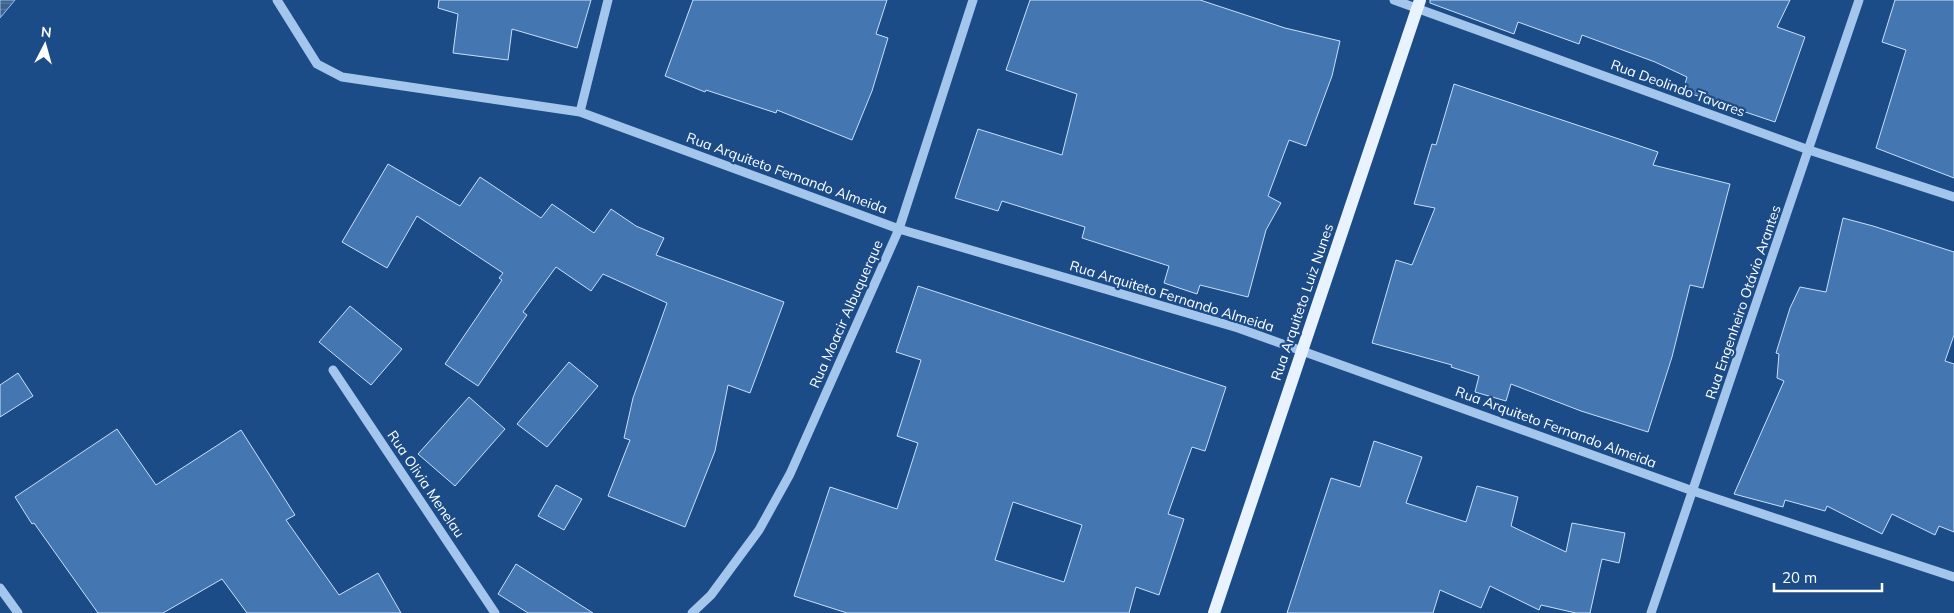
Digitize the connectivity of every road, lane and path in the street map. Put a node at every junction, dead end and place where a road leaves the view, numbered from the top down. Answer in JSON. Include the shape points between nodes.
{"nodes":[{"id":1,"x":277,"y":0,"type":"edge"},
{"id":2,"x":608,"y":0,"type":"edge"},
{"id":3,"x":973,"y":0,"type":"edge"},
{"id":4,"x":1394,"y":0,"type":"edge"},
{"id":5,"x":1859,"y":0,"type":"edge"},
{"id":6,"x":1419,"y":4,"type":"edge"},
{"id":7,"x":580,"y":112,"type":"junction"},
{"id":8,"x":1809,"y":150,"type":"junction"},
{"id":9,"x":1954,"y":197,"type":"edge"},
{"id":10,"x":899,"y":229,"type":"junction"},
{"id":11,"x":1302,"y":351,"type":"junction"},
{"id":12,"x":333,"y":370,"type":"dead end"},
{"id":13,"x":1693,"y":491,"type":"junction"},
{"id":14,"x":1954,"y":576,"type":"edge"},
{"id":15,"x":0,"y":588,"type":"edge"},
{"id":16,"x":18,"y":613,"type":"edge"},
{"id":17,"x":495,"y":613,"type":"edge"},
{"id":18,"x":692,"y":613,"type":"edge"},
{"id":19,"x":1214,"y":613,"type":"edge"},
{"id":20,"x":1651,"y":613,"type":"edge"}],
"edges":[{"from":1,"to":7,"type":"street","name":"Rua Arquiteto Fernando Almeida","via":[[318,64],[342,77]]},
{"from":2,"to":7,"type":"street"},
{"from":3,"to":10,"type":"street","name":"Rua Moacir Albuquerque"},
{"from":4,"to":6,"type":"street","name":"Rua Deolindo Tavares"},
{"from":5,"to":8,"type":"street","name":"Rua Engenheiro Otávio Arantes"},
{"from":6,"to":8,"type":"street","name":"Rua Deolindo Tavares"},
{"from":6,"to":11,"type":"main road","name":"Rua Arquiteto Luiz Nunes"},
{"from":7,"to":10,"type":"street","name":"Rua Arquiteto Fernando Almeida"},
{"from":8,"to":9,"type":"street","name":"Rua Deolindo Tavares"},
{"from":8,"to":13,"type":"street","name":"Rua Engenheiro Otávio Arantes"},
{"from":10,"to":11,"type":"street","name":"Rua Arquiteto Fernando Almeida","via":[[1238,328]]},
{"from":10,"to":18,"type":"street","name":"Rua Moacir Albuquerque","via":[[790,474],[759,530],[711,595]]},
{"from":11,"to":13,"type":"street","name":"Rua Arquiteto Fernando Almeida"},
{"from":11,"to":19,"type":"main road","name":"Rua Arquiteto Luiz Nunes"},
{"from":12,"to":17,"type":"street","name":"Rua Olivia Menelau"},
{"from":13,"to":14,"type":"street","name":"Rua Arquiteto Fernando Almeida"},
{"from":13,"to":20,"type":"street","name":"Rua Engenheiro Otávio Arantes"},
{"from":15,"to":16,"type":"street"}]}
